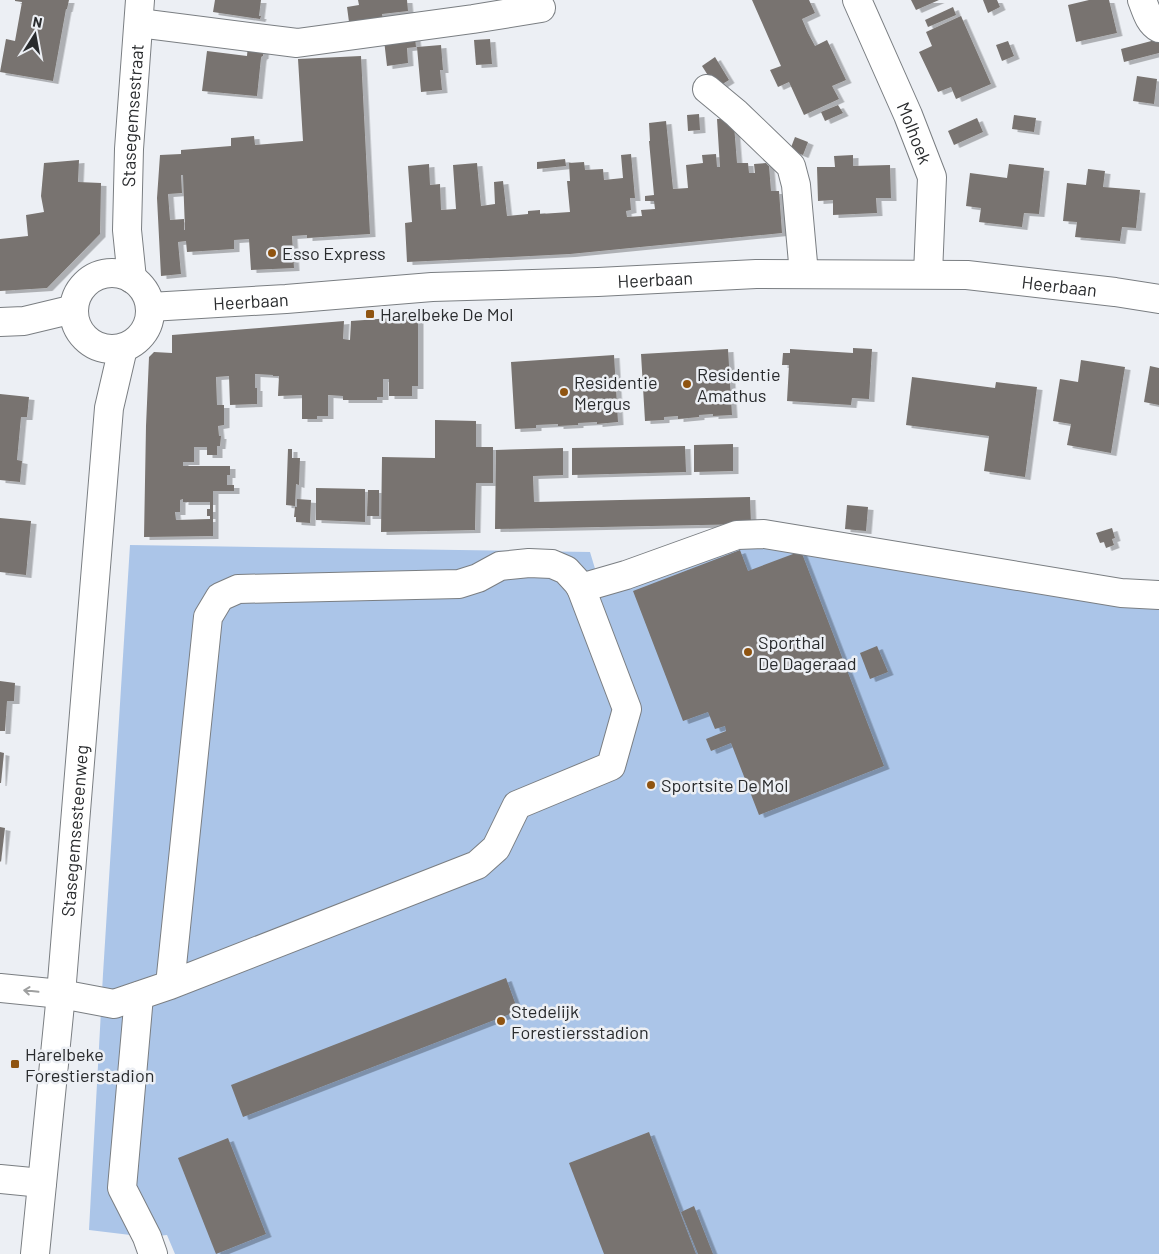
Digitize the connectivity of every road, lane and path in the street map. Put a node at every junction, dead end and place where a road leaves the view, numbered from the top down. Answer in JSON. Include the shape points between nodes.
{"nodes":[{"id":1,"x":857,"y":0,"type":"edge"},
{"id":2,"x":1142,"y":0,"type":"edge"},
{"id":3,"x":541,"y":8,"type":"dead end"},
{"id":4,"x":140,"y":12,"type":"edge"},
{"id":5,"x":1159,"y":28,"type":"edge"},
{"id":6,"x":707,"y":89,"type":"dead end"},
{"id":7,"x":804,"y":274,"type":"junction"},
{"id":8,"x":928,"y":274,"type":"junction"},
{"id":9,"x":121,"y":276,"type":"junction"},
{"id":10,"x":1159,"y":300,"type":"edge"},
{"id":11,"x":150,"y":307,"type":"junction"},
{"id":12,"x":12,"y":322,"type":"edge"},
{"id":13,"x":95,"y":334,"type":"junction"},
{"id":14,"x":581,"y":588,"type":"junction"},
{"id":15,"x":1159,"y":594,"type":"edge"},
{"id":16,"x":170,"y":985,"type":"junction"},
{"id":17,"x":0,"y":988,"type":"edge"},
{"id":18,"x":61,"y":994,"type":"junction"},
{"id":19,"x":139,"y":996,"type":"junction"},
{"id":20,"x":0,"y":1179,"type":"edge"},
{"id":21,"x":42,"y":1183,"type":"junction"},
{"id":22,"x":34,"y":1254,"type":"edge"},
{"id":23,"x":153,"y":1254,"type":"edge"}],
"edges":[{"from":1,"to":8,"type":"street","name":"Molhoek","via":[[932,177]]},
{"from":2,"to":5,"type":"street","via":[[1147,15]]},
{"from":3,"to":4,"type":"street","via":[[297,43]]},
{"from":4,"to":9,"type":"street","name":"Stasegemsestraat","via":[[129,149],[127,230]]},
{"from":6,"to":7,"type":"street","via":[[791,166],[796,185]]},
{"from":7,"to":8,"type":"street","name":"Heerbaan"},
{"from":7,"to":11,"type":"street","name":"Heerbaan","via":[[432,287]]},
{"from":8,"to":10,"type":"street","name":"Heerbaan","via":[[967,275]]},
{"from":9,"to":11,"type":"street","via":[[140,286]]},
{"from":9,"to":13,"type":"street","via":[[100,275],[88,281],[78,292],[75,302]]},
{"from":11,"to":13,"type":"street","via":[[146,326],[138,338]]},
{"from":12,"to":13,"type":"street"},
{"from":13,"to":18,"type":"street","name":"Stasegemsesteenweg","via":[[109,408]]},
{"from":14,"to":15,"type":"street","via":[[737,535],[764,534],[1121,593]]},
{"from":14,"to":16,"type":"street","via":[[627,710],[610,766],[517,805],[496,848],[477,865]]},
{"from":14,"to":16,"type":"street","via":[[566,570],[552,564],[529,563],[500,566],[459,584],[238,590],[220,597],[208,616]]},
{"from":16,"to":19,"type":"street"},
{"from":18,"to":17,"type":"street","one_way":true},
{"from":18,"to":19,"type":"street","via":[[114,1004]]},
{"from":18,"to":21,"type":"street","name":"Stasegemsesteenweg"},
{"from":19,"to":23,"type":"street","via":[[122,1188]]},
{"from":20,"to":21,"type":"street"},
{"from":21,"to":22,"type":"street","name":"Stasegemsesteenweg"}]}
